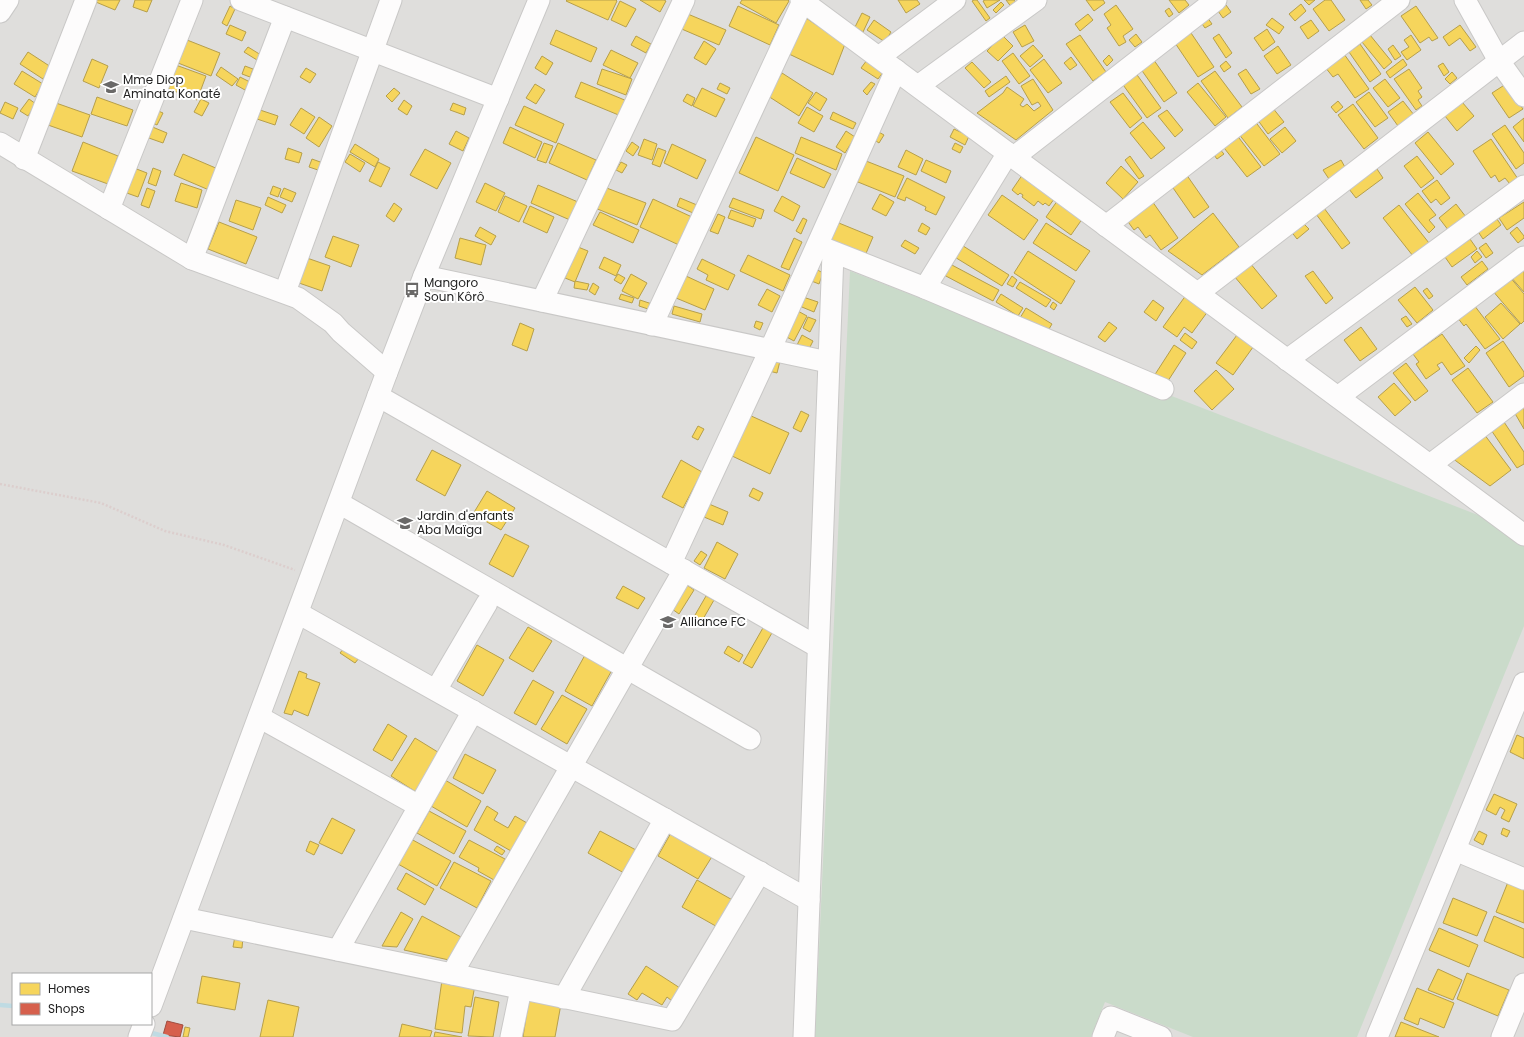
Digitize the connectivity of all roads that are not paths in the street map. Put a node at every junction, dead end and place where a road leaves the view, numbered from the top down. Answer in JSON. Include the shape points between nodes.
{"nodes":[{"id":1,"x":8,"y":0,"type":"edge"},
{"id":2,"x":86,"y":0,"type":"edge"},
{"id":3,"x":192,"y":0,"type":"edge"},
{"id":4,"x":242,"y":0,"type":"edge"},
{"id":5,"x":391,"y":0,"type":"edge"},
{"id":6,"x":539,"y":0,"type":"edge"},
{"id":7,"x":684,"y":0,"type":"edge"},
{"id":8,"x":955,"y":0,"type":"edge"},
{"id":9,"x":1036,"y":0,"type":"edge"},
{"id":10,"x":1216,"y":0,"type":"edge"},
{"id":11,"x":1399,"y":0,"type":"edge"},
{"id":12,"x":1465,"y":0,"type":"edge"},
{"id":13,"x":802,"y":1,"type":"edge"},
{"id":14,"x":0,"y":12,"type":"edge"},
{"id":15,"x":285,"y":17,"type":"junction"},
{"id":16,"x":1524,"y":42,"type":"edge"},
{"id":17,"x":373,"y":51,"type":"junction"},
{"id":18,"x":879,"y":57,"type":"junction"},
{"id":19,"x":1499,"y":61,"type":"junction"},
{"id":20,"x":896,"y":70,"type":"junction"},
{"id":21,"x":918,"y":86,"type":"junction"},
{"id":22,"x":1524,"y":96,"type":"edge"},
{"id":23,"x":498,"y":99,"type":"junction"},
{"id":24,"x":0,"y":143,"type":"edge"},
{"id":25,"x":1011,"y":155,"type":"junction"},
{"id":26,"x":24,"y":159,"type":"junction"},
{"id":27,"x":1524,"y":186,"type":"edge"},
{"id":28,"x":109,"y":209,"type":"junction"},
{"id":29,"x":1106,"y":226,"type":"junction"},
{"id":30,"x":825,"y":249,"type":"junction"},
{"id":31,"x":1524,"y":257,"type":"edge"},
{"id":32,"x":192,"y":259,"type":"junction"},
{"id":33,"x":424,"y":276,"type":"junction"},
{"id":34,"x":925,"y":288,"type":"junction"},
{"id":35,"x":285,"y":292,"type":"junction"},
{"id":36,"x":1198,"y":294,"type":"junction"},
{"id":37,"x":542,"y":301,"type":"junction"},
{"id":38,"x":652,"y":325,"type":"junction"},
{"id":39,"x":770,"y":350,"type":"junction"},
{"id":40,"x":1287,"y":360,"type":"junction"},
{"id":41,"x":828,"y":362,"type":"junction"},
{"id":42,"x":387,"y":372,"type":"junction"},
{"id":43,"x":1163,"y":389,"type":"dead end"},
{"id":44,"x":1524,"y":394,"type":"edge"},
{"id":45,"x":378,"y":396,"type":"junction"},
{"id":46,"x":1338,"y":397,"type":"junction"},
{"id":47,"x":1430,"y":465,"type":"junction"},
{"id":48,"x":339,"y":503,"type":"junction"},
{"id":49,"x":1523,"y":533,"type":"edge"},
{"id":50,"x":678,"y":567,"type":"junction"},
{"id":51,"x":487,"y":603,"type":"dead end"},
{"id":52,"x":298,"y":613,"type":"junction"},
{"id":53,"x":818,"y":647,"type":"junction"},
{"id":54,"x":627,"y":668,"type":"junction"},
{"id":55,"x":1524,"y":683,"type":"edge"},
{"id":56,"x":436,"y":690,"type":"junction"},
{"id":57,"x":473,"y":711,"type":"junction"},
{"id":58,"x":259,"y":717,"type":"junction"},
{"id":59,"x":750,"y":739,"type":"dead end"},
{"id":60,"x":571,"y":766,"type":"junction"},
{"id":61,"x":419,"y":806,"type":"junction"},
{"id":62,"x":665,"y":819,"type":"junction"},
{"id":63,"x":1455,"y":850,"type":"junction"},
{"id":64,"x":760,"y":872,"type":"junction"},
{"id":65,"x":1524,"y":879,"type":"edge"},
{"id":66,"x":809,"y":900,"type":"junction"},
{"id":67,"x":184,"y":918,"type":"junction"},
{"id":68,"x":338,"y":950,"type":"junction"},
{"id":69,"x":452,"y":974,"type":"junction"},
{"id":70,"x":1524,"y":984,"type":"edge"},
{"id":71,"x":521,"y":989,"type":"junction"},
{"id":72,"x":564,"y":998,"type":"junction"},
{"id":73,"x":152,"y":1003,"type":"edge"},
{"id":74,"x":144,"y":1025,"type":"edge"},
{"id":75,"x":139,"y":1037,"type":"edge"},
{"id":76,"x":511,"y":1037,"type":"edge"},
{"id":77,"x":804,"y":1037,"type":"edge"},
{"id":78,"x":1103,"y":1037,"type":"edge"},
{"id":79,"x":1161,"y":1037,"type":"edge"},
{"id":80,"x":1377,"y":1037,"type":"edge"},
{"id":81,"x":1502,"y":1037,"type":"edge"}],
"edges":[{"from":1,"to":14,"type":"street"},
{"from":2,"to":26,"type":"street"},
{"from":3,"to":28,"type":"street"},
{"from":4,"to":15,"type":"street"},
{"from":5,"to":17,"type":"street"},
{"from":6,"to":23,"type":"street"},
{"from":7,"to":37,"type":"street"},
{"from":8,"to":18,"type":"street"},
{"from":9,"to":21,"type":"street"},
{"from":10,"to":25,"type":"street"},
{"from":11,"to":29,"type":"street"},
{"from":12,"to":19,"type":"street"},
{"from":13,"to":18,"type":"street"},
{"from":13,"to":38,"type":"street"},
{"from":15,"to":17,"type":"street"},
{"from":15,"to":32,"type":"street"},
{"from":16,"to":19,"type":"street"},
{"from":17,"to":23,"type":"street"},
{"from":17,"to":35,"type":"street"},
{"from":18,"to":20,"type":"street"},
{"from":19,"to":22,"type":"street"},
{"from":19,"to":36,"type":"street"},
{"from":20,"to":21,"type":"street"},
{"from":20,"to":30,"type":"street"},
{"from":21,"to":25,"type":"street"},
{"from":23,"to":33,"type":"street"},
{"from":24,"to":26,"type":"street"},
{"from":25,"to":29,"type":"street"},
{"from":25,"to":34,"type":"street"},
{"from":26,"to":28,"type":"street"},
{"from":27,"to":40,"type":"street"},
{"from":28,"to":32,"type":"street"},
{"from":29,"to":36,"type":"street"},
{"from":30,"to":34,"type":"street"},
{"from":30,"to":39,"type":"street"},
{"from":30,"to":41,"type":"street"},
{"from":31,"to":46,"type":"street"},
{"from":32,"to":35,"type":"street"},
{"from":33,"to":37,"type":"street"},
{"from":33,"to":42,"type":"street"},
{"from":34,"to":43,"type":"street"},
{"from":35,"to":42,"type":"street","via":[[311,306],[333,323]]},
{"from":36,"to":40,"type":"street"},
{"from":37,"to":38,"type":"street"},
{"from":38,"to":39,"type":"street"},
{"from":39,"to":41,"type":"street"},
{"from":39,"to":50,"type":"street"},
{"from":40,"to":46,"type":"street"},
{"from":41,"to":53,"type":"street"},
{"from":42,"to":45,"type":"street"},
{"from":44,"to":47,"type":"street"},
{"from":45,"to":48,"type":"street"},
{"from":45,"to":50,"type":"street"},
{"from":46,"to":47,"type":"street"},
{"from":47,"to":49,"type":"street"},
{"from":48,"to":52,"type":"street"},
{"from":48,"to":54,"type":"street"},
{"from":50,"to":53,"type":"street"},
{"from":50,"to":54,"type":"street"},
{"from":51,"to":56,"type":"street"},
{"from":52,"to":56,"type":"street"},
{"from":52,"to":58,"type":"street"},
{"from":53,"to":66,"type":"street"},
{"from":54,"to":59,"type":"street"},
{"from":54,"to":60,"type":"street"},
{"from":55,"to":63,"type":"street"},
{"from":56,"to":57,"type":"street"},
{"from":57,"to":60,"type":"street"},
{"from":57,"to":61,"type":"street"},
{"from":58,"to":61,"type":"street"},
{"from":58,"to":67,"type":"street"},
{"from":60,"to":62,"type":"street"},
{"from":60,"to":69,"type":"street"},
{"from":61,"to":68,"type":"street"},
{"from":62,"to":64,"type":"street"},
{"from":62,"to":72,"type":"street"},
{"from":63,"to":65,"type":"street"},
{"from":63,"to":80,"type":"street"},
{"from":64,"to":66,"type":"street"},
{"from":64,"to":72,"type":"street","via":[[672,1020]]},
{"from":66,"to":77,"type":"street"},
{"from":67,"to":68,"type":"street"},
{"from":67,"to":73,"type":"street"},
{"from":68,"to":69,"type":"street"},
{"from":69,"to":71,"type":"street"},
{"from":70,"to":81,"type":"street"},
{"from":71,"to":72,"type":"street"},
{"from":71,"to":76,"type":"street"},
{"from":74,"to":75,"type":"street"},
{"from":78,"to":79,"type":"street","via":[[1111,1017]]}]}
